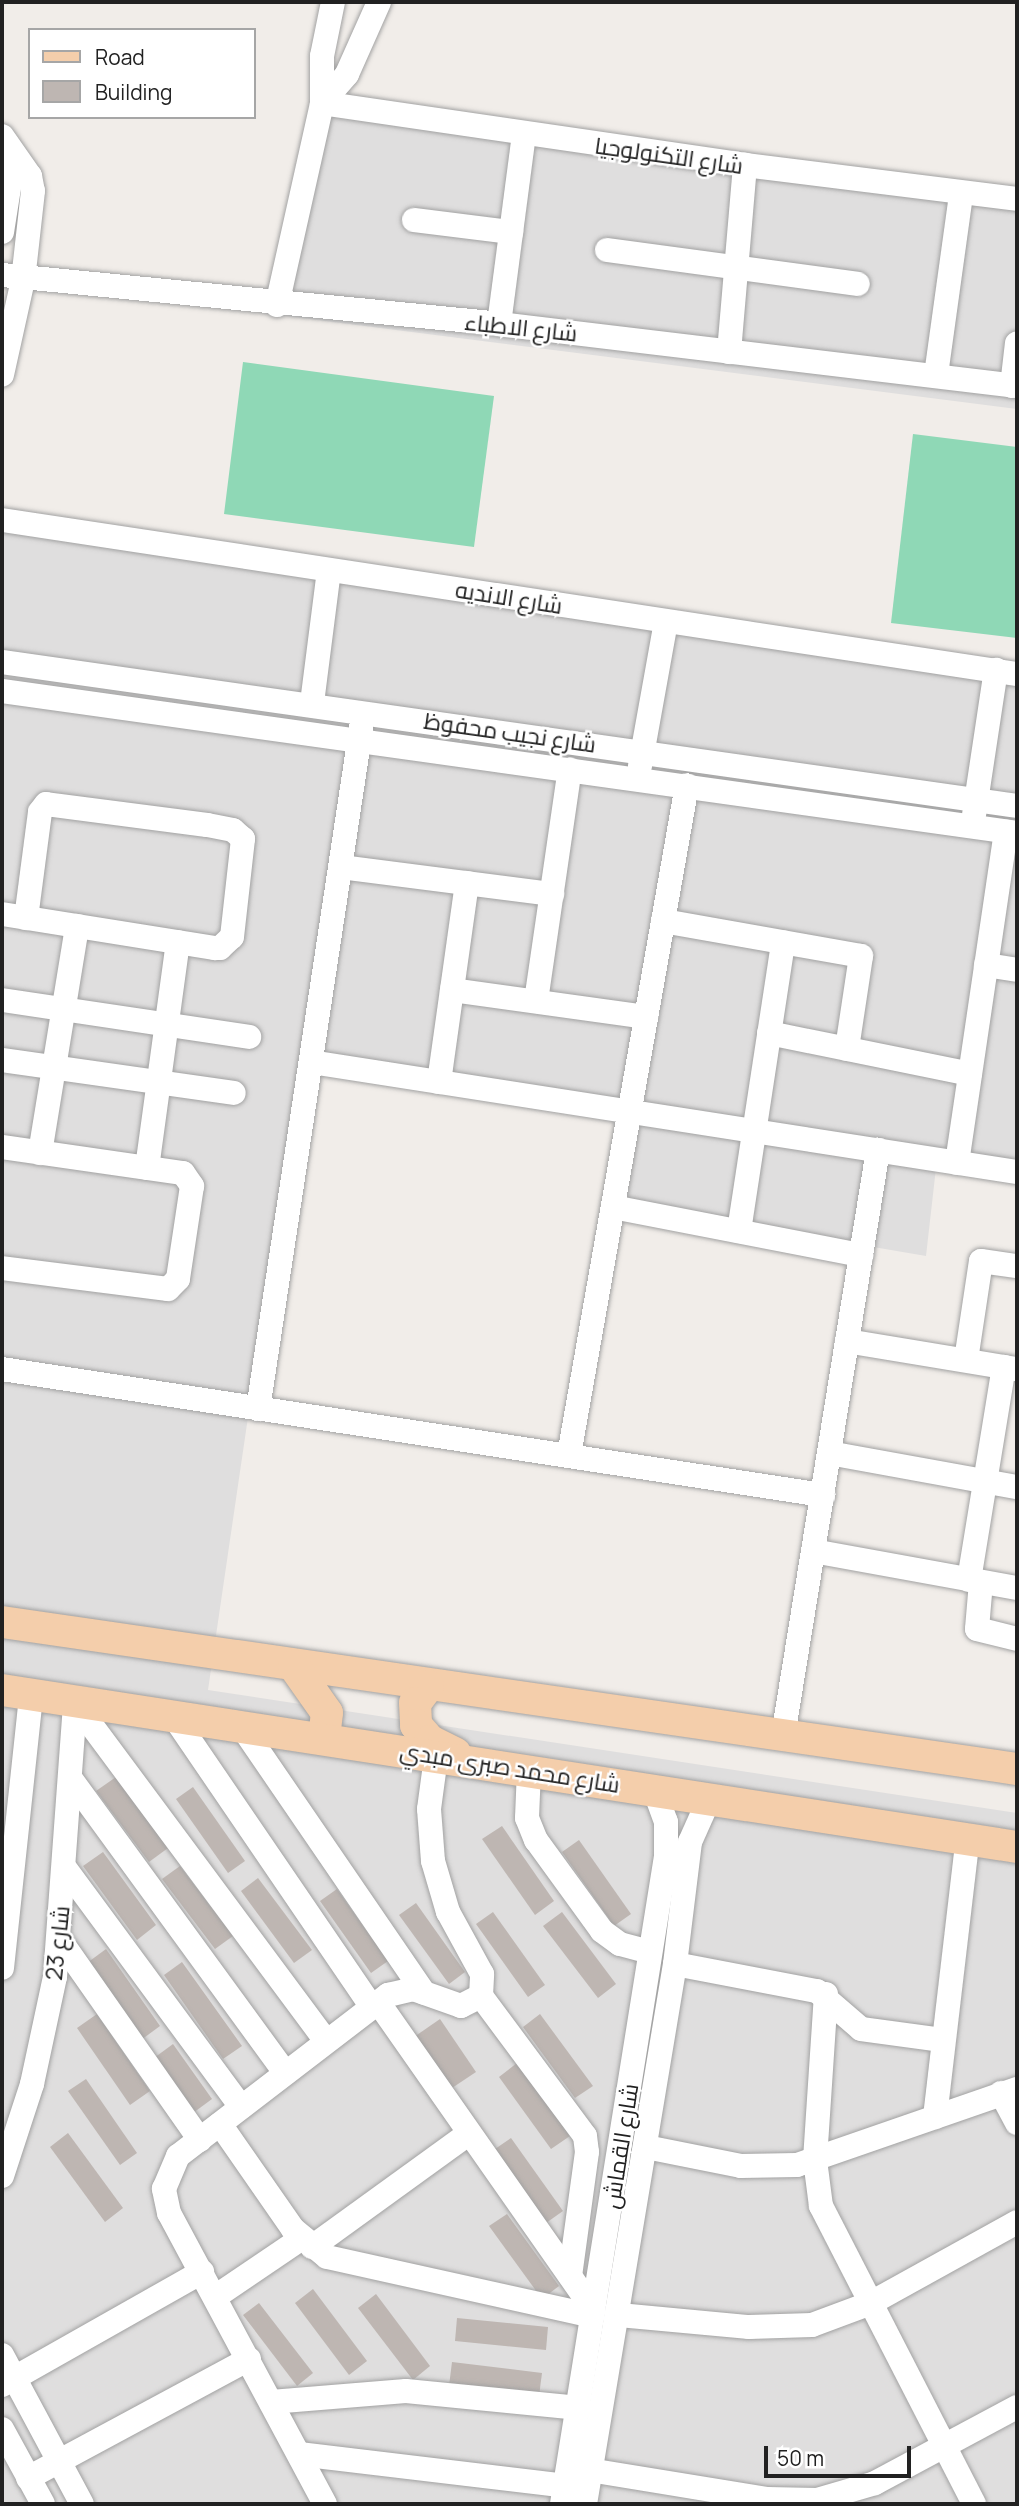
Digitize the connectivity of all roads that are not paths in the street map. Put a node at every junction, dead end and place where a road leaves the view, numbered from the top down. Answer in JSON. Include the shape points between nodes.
{"nodes":[{"id":1,"x":333,"y":2,"type":"edge"},
{"id":2,"x":379,"y":2,"type":"edge"},
{"id":3,"x":322,"y":103,"type":"junction"},
{"id":4,"x":524,"y":134,"type":"junction"},
{"id":5,"x":8,"y":146,"type":"edge"},
{"id":6,"x":745,"y":165,"type":"junction"},
{"id":7,"x":961,"y":194,"type":"junction"},
{"id":8,"x":1017,"y":199,"type":"edge"},
{"id":9,"x":414,"y":220,"type":"dead end"},
{"id":10,"x":2,"y":232,"type":"edge"},
{"id":11,"x":511,"y":233,"type":"junction"},
{"id":12,"x":607,"y":250,"type":"dead end"},
{"id":13,"x":736,"y":268,"type":"junction"},
{"id":14,"x":12,"y":278,"type":"edge"},
{"id":15,"x":858,"y":284,"type":"dead end"},
{"id":16,"x":277,"y":304,"type":"junction"},
{"id":17,"x":499,"y":324,"type":"junction"},
{"id":18,"x":1017,"y":343,"type":"edge"},
{"id":19,"x":729,"y":352,"type":"junction"},
{"id":20,"x":936,"y":374,"type":"junction"},
{"id":21,"x":2,"y":375,"type":"edge"},
{"id":22,"x":1015,"y":386,"type":"edge"},
{"id":23,"x":2,"y":520,"type":"edge"},
{"id":24,"x":328,"y":570,"type":"junction"},
{"id":25,"x":666,"y":622,"type":"junction"},
{"id":26,"x":2,"y":662,"type":"edge"},
{"id":27,"x":1007,"y":672,"type":"edge"},
{"id":28,"x":2,"y":691,"type":"edge"},
{"id":29,"x":312,"y":703,"type":"junction"},
{"id":30,"x":364,"y":711,"type":"junction"},
{"id":31,"x":360,"y":738,"type":"junction"},
{"id":32,"x":643,"y":751,"type":"junction"},
{"id":33,"x":570,"y":769,"type":"junction"},
{"id":34,"x":638,"y":778,"type":"junction"},
{"id":35,"x":687,"y":785,"type":"junction"},
{"id":36,"x":976,"y":800,"type":"junction"},
{"id":37,"x":1017,"y":806,"type":"edge"},
{"id":38,"x":972,"y":827,"type":"junction"},
{"id":39,"x":1012,"y":832,"type":"edge"},
{"id":40,"x":341,"y":867,"type":"junction"},
{"id":41,"x":467,"y":883,"type":"junction"},
{"id":42,"x":552,"y":894,"type":"junction"},
{"id":43,"x":14,"y":916,"type":"edge"},
{"id":44,"x":663,"y":921,"type":"junction"},
{"id":45,"x":77,"y":926,"type":"junction"},
{"id":46,"x":783,"y":942,"type":"junction"},
{"id":47,"x":178,"y":943,"type":"junction"},
{"id":48,"x":986,"y":965,"type":"junction"},
{"id":49,"x":1017,"y":970,"type":"edge"},
{"id":50,"x":452,"y":990,"type":"junction"},
{"id":51,"x":2,"y":1000,"type":"edge"},
{"id":52,"x":536,"y":1002,"type":"junction"},
{"id":53,"x":63,"y":1010,"type":"junction"},
{"id":54,"x":646,"y":1017,"type":"junction"},
{"id":55,"x":167,"y":1025,"type":"junction"},
{"id":56,"x":769,"y":1033,"type":"junction"},
{"id":57,"x":249,"y":1037,"type":"dead end"},
{"id":58,"x":847,"y":1049,"type":"junction"},
{"id":59,"x":2,"y":1060,"type":"edge"},
{"id":60,"x":311,"y":1062,"type":"junction"},
{"id":61,"x":54,"y":1067,"type":"junction"},
{"id":62,"x":970,"y":1074,"type":"junction"},
{"id":63,"x":159,"y":1082,"type":"junction"},
{"id":64,"x":439,"y":1082,"type":"junction"},
{"id":65,"x":234,"y":1093,"type":"dead end"},
{"id":66,"x":629,"y":1112,"type":"junction"},
{"id":67,"x":754,"y":1131,"type":"junction"},
{"id":68,"x":2,"y":1147,"type":"edge"},
{"id":69,"x":878,"y":1150,"type":"junction"},
{"id":70,"x":40,"y":1153,"type":"junction"},
{"id":71,"x":957,"y":1163,"type":"junction"},
{"id":72,"x":147,"y":1168,"type":"junction"},
{"id":73,"x":1017,"y":1172,"type":"edge"},
{"id":74,"x":613,"y":1207,"type":"junction"},
{"id":75,"x":739,"y":1231,"type":"junction"},
{"id":76,"x":861,"y":1255,"type":"junction"},
{"id":77,"x":1017,"y":1266,"type":"edge"},
{"id":78,"x":2,"y":1268,"type":"edge"},
{"id":79,"x":848,"y":1341,"type":"junction"},
{"id":80,"x":966,"y":1360,"type":"junction"},
{"id":81,"x":1011,"y":1368,"type":"edge"},
{"id":82,"x":2,"y":1369,"type":"edge"},
{"id":83,"x":258,"y":1409,"type":"junction"},
{"id":84,"x":829,"y":1453,"type":"junction"},
{"id":85,"x":569,"y":1455,"type":"junction"},
{"id":86,"x":985,"y":1482,"type":"junction"},
{"id":87,"x":1017,"y":1488,"type":"edge"},
{"id":88,"x":823,"y":1495,"type":"junction"},
{"id":89,"x":813,"y":1551,"type":"junction"},
{"id":90,"x":975,"y":1581,"type":"junction"},
{"id":91,"x":1017,"y":1588,"type":"edge"},
{"id":92,"x":2,"y":1622,"type":"edge"},
{"id":93,"x":1017,"y":1639,"type":"edge"},
{"id":94,"x":294,"y":1666,"type":"junction"},
{"id":95,"x":428,"y":1686,"type":"junction"},
{"id":96,"x":17,"y":1693,"type":"edge"},
{"id":97,"x":75,"y":1703,"type":"junction"},
{"id":98,"x":174,"y":1717,"type":"junction"},
{"id":99,"x":243,"y":1727,"type":"junction"},
{"id":100,"x":783,"y":1737,"type":"junction"},
{"id":101,"x":324,"y":1739,"type":"junction"},
{"id":102,"x":436,"y":1757,"type":"junction"},
{"id":103,"x":475,"y":1762,"type":"junction"},
{"id":104,"x":1017,"y":1769,"type":"edge"},
{"id":105,"x":529,"y":1770,"type":"junction"},
{"id":106,"x":71,"y":1779,"type":"junction"},
{"id":107,"x":654,"y":1789,"type":"junction"},
{"id":108,"x":710,"y":1797,"type":"junction"},
{"id":109,"x":968,"y":1838,"type":"junction"},
{"id":110,"x":1017,"y":1847,"type":"edge"},
{"id":111,"x":65,"y":1868,"type":"junction"},
{"id":112,"x":6,"y":1896,"type":"edge"},
{"id":113,"x":60,"y":1940,"type":"junction"},
{"id":114,"x":650,"y":1952,"type":"junction"},
{"id":115,"x":675,"y":1965,"type":"junction"},
{"id":116,"x":2,"y":1968,"type":"edge"},
{"id":117,"x":424,"y":1993,"type":"junction"},
{"id":118,"x":826,"y":1994,"type":"junction"},
{"id":119,"x":481,"y":1996,"type":"junction"},
{"id":120,"x":375,"y":2004,"type":"junction"},
{"id":121,"x":942,"y":2040,"type":"junction"},
{"id":122,"x":327,"y":2041,"type":"junction"},
{"id":123,"x":285,"y":2073,"type":"junction"},
{"id":124,"x":1009,"y":2091,"type":"edge"},
{"id":125,"x":241,"y":2107,"type":"junction"},
{"id":126,"x":935,"y":2116,"type":"junction"},
{"id":127,"x":1017,"y":2123,"type":"edge"},
{"id":128,"x":220,"y":2124,"type":"junction"},
{"id":129,"x":468,"y":2134,"type":"junction"},
{"id":130,"x":200,"y":2140,"type":"junction"},
{"id":131,"x":646,"y":2147,"type":"junction"},
{"id":132,"x":815,"y":2160,"type":"junction"},
{"id":133,"x":2,"y":2176,"type":"edge"},
{"id":134,"x":1017,"y":2222,"type":"edge"},
{"id":135,"x":307,"y":2243,"type":"junction"},
{"id":136,"x":202,"y":2272,"type":"junction"},
{"id":137,"x":570,"y":2276,"type":"junction"},
{"id":138,"x":215,"y":2297,"type":"junction"},
{"id":139,"x":871,"y":2303,"type":"junction"},
{"id":140,"x":594,"y":2313,"type":"junction"},
{"id":141,"x":619,"y":2315,"type":"junction"},
{"id":142,"x":2,"y":2355,"type":"edge"},
{"id":143,"x":249,"y":2359,"type":"junction"},
{"id":144,"x":7,"y":2382,"type":"edge"},
{"id":145,"x":271,"y":2402,"type":"junction"},
{"id":146,"x":1017,"y":2407,"type":"edge"},
{"id":147,"x":579,"y":2408,"type":"junction"},
{"id":148,"x":2,"y":2429,"type":"edge"},
{"id":149,"x":944,"y":2447,"type":"junction"},
{"id":150,"x":299,"y":2454,"type":"junction"},
{"id":151,"x":58,"y":2462,"type":"junction"},
{"id":152,"x":572,"y":2482,"type":"edge"},
{"id":153,"x":33,"y":2495,"type":"edge"},
{"id":154,"x":818,"y":2502,"type":"edge"},
{"id":155,"x":82,"y":2504,"type":"edge"},
{"id":156,"x":325,"y":2504,"type":"edge"},
{"id":157,"x":585,"y":2504,"type":"edge"},
{"id":158,"x":974,"y":2504,"type":"edge"}],
"edges":[{"from":1,"to":3,"type":"street","via":[[321,56]]},
{"from":2,"to":3,"type":"street","via":[[347,74]]},
{"from":3,"to":4,"type":"street","name":"شارع التكنولوجيا"},
{"from":3,"to":16,"type":"street"},
{"from":4,"to":6,"type":"street","name":"شارع التكنولوجيا"},
{"from":4,"to":11,"type":"street"},
{"from":5,"to":10,"type":"street"},
{"from":5,"to":14,"type":"street","via":[[32,183]]},
{"from":6,"to":7,"type":"street","name":"شارع التكنولوجيا"},
{"from":6,"to":13,"type":"street"},
{"from":7,"to":8,"type":"street","name":"شارع التكنولوجيا"},
{"from":7,"to":20,"type":"street"},
{"from":9,"to":11,"type":"street"},
{"from":11,"to":17,"type":"street"},
{"from":12,"to":13,"type":"street"},
{"from":13,"to":15,"type":"street"},
{"from":13,"to":19,"type":"street"},
{"from":14,"to":16,"type":"street","name":"شارع الاطباء"},
{"from":14,"to":21,"type":"street"},
{"from":16,"to":17,"type":"street","name":"شارع الاطباء"},
{"from":17,"to":19,"type":"street","name":"شارع الاطباء"},
{"from":18,"to":22,"type":"street"},
{"from":19,"to":20,"type":"street","name":"شارع الاطباء"},
{"from":20,"to":22,"type":"street","name":"شارع الاطباء"},
{"from":23,"to":24,"type":"street","name":"شارع الانديه"},
{"from":24,"to":25,"type":"street","name":"شارع الانديه"},
{"from":24,"to":29,"type":"street"},
{"from":25,"to":27,"type":"street","name":"شارع الانديه"},
{"from":25,"to":32,"type":"street"},
{"from":26,"to":29,"type":"street","name":"شارع نجيب محفوظ"},
{"from":27,"to":36,"type":"street"},
{"from":28,"to":31,"type":"street","name":"شارع نجيب محفوظ"},
{"from":29,"to":30,"type":"street","name":"شارع نجيب محفوظ"},
{"from":30,"to":31,"type":"street"},
{"from":30,"to":32,"type":"street","name":"شارع نجيب محفوظ"},
{"from":31,"to":33,"type":"street","name":"شارع نجيب محفوظ"},
{"from":31,"to":40,"type":"street"},
{"from":32,"to":34,"type":"street"},
{"from":32,"to":36,"type":"street","name":"شارع نجيب محفوظ"},
{"from":33,"to":34,"type":"street","name":"شارع نجيب محفوظ"},
{"from":33,"to":42,"type":"street"},
{"from":34,"to":35,"type":"street","name":"شارع نجيب محفوظ"},
{"from":35,"to":38,"type":"street","name":"شارع نجيب محفوظ"},
{"from":35,"to":44,"type":"street"},
{"from":36,"to":37,"type":"street","name":"شارع نجيب محفوظ"},
{"from":36,"to":38,"type":"street"},
{"from":38,"to":39,"type":"street","name":"شارع نجيب محفوظ"},
{"from":39,"to":48,"type":"street"},
{"from":40,"to":41,"type":"street"},
{"from":40,"to":60,"type":"street"},
{"from":41,"to":42,"type":"street"},
{"from":41,"to":50,"type":"street"},
{"from":42,"to":52,"type":"street"},
{"from":43,"to":45,"type":"street"},
{"from":43,"to":47,"type":"street","via":[[40,812],[46,804],[237,832],[244,848],[232,937],[220,948]]},
{"from":44,"to":46,"type":"street"},
{"from":44,"to":54,"type":"street"},
{"from":45,"to":47,"type":"street"},
{"from":45,"to":53,"type":"street"},
{"from":46,"to":56,"type":"street"},
{"from":46,"to":58,"type":"street","via":[[861,956]]},
{"from":47,"to":55,"type":"street"},
{"from":48,"to":49,"type":"street"},
{"from":48,"to":62,"type":"street"},
{"from":50,"to":52,"type":"street"},
{"from":50,"to":64,"type":"street"},
{"from":51,"to":53,"type":"street"},
{"from":52,"to":54,"type":"street"},
{"from":53,"to":55,"type":"street"},
{"from":53,"to":61,"type":"street"},
{"from":54,"to":66,"type":"street"},
{"from":55,"to":57,"type":"street"},
{"from":55,"to":63,"type":"street"},
{"from":56,"to":58,"type":"street"},
{"from":56,"to":67,"type":"street"},
{"from":58,"to":62,"type":"street"},
{"from":59,"to":61,"type":"street"},
{"from":60,"to":64,"type":"street"},
{"from":60,"to":83,"type":"street"},
{"from":61,"to":63,"type":"street"},
{"from":61,"to":70,"type":"street"},
{"from":62,"to":71,"type":"street"},
{"from":63,"to":65,"type":"street"},
{"from":63,"to":72,"type":"street"},
{"from":64,"to":66,"type":"street"},
{"from":66,"to":67,"type":"street"},
{"from":66,"to":74,"type":"street"},
{"from":67,"to":69,"type":"street"},
{"from":67,"to":75,"type":"street"},
{"from":68,"to":70,"type":"street"},
{"from":69,"to":71,"type":"street"},
{"from":69,"to":76,"type":"street"},
{"from":70,"to":72,"type":"street"},
{"from":71,"to":73,"type":"street"},
{"from":72,"to":78,"type":"street","via":[[183,1173],[192,1186],[177,1279],[168,1289]]},
{"from":74,"to":75,"type":"street"},
{"from":74,"to":85,"type":"street"},
{"from":75,"to":76,"type":"street"},
{"from":76,"to":79,"type":"street"},
{"from":77,"to":80,"type":"street","via":[[981,1261]]},
{"from":79,"to":80,"type":"street"},
{"from":79,"to":84,"type":"street"},
{"from":80,"to":81,"type":"street"},
{"from":81,"to":86,"type":"street"},
{"from":82,"to":83,"type":"street"},
{"from":83,"to":85,"type":"street"},
{"from":84,"to":86,"type":"street"},
{"from":84,"to":88,"type":"street"},
{"from":85,"to":88,"type":"street"},
{"from":86,"to":87,"type":"street"},
{"from":86,"to":90,"type":"street"},
{"from":88,"to":89,"type":"street"},
{"from":89,"to":90,"type":"street"},
{"from":89,"to":100,"type":"street"},
{"from":90,"to":91,"type":"street"},
{"from":90,"to":93,"type":"street","via":[[977,1629]]},
{"from":92,"to":94,"type":"main road"},
{"from":94,"to":95,"type":"main road"},
{"from":94,"to":101,"type":"main road","via":[[327,1713]]},
{"from":95,"to":100,"type":"main road"},
{"from":95,"to":103,"type":"main road","via":[[415,1703],[416,1725],[430,1741]]},
{"from":96,"to":97,"type":"main road","name":"شارع محمد صبرى مبدي"},
{"from":96,"to":112,"type":"street"},
{"from":97,"to":98,"type":"main road","name":"شارع محمد صبرى مبدي"},
{"from":97,"to":106,"type":"street","name":"شارع 23"},
{"from":97,"to":122,"type":"street"},
{"from":98,"to":99,"type":"main road","name":"شارع محمد صبرى مبدي"},
{"from":98,"to":120,"type":"street"},
{"from":99,"to":101,"type":"main road","name":"شارع محمد صبرى مبدي"},
{"from":99,"to":117,"type":"street"},
{"from":100,"to":104,"type":"main road"},
{"from":101,"to":102,"type":"main road","name":"شارع محمد صبرى مبدي"},
{"from":102,"to":103,"type":"main road","name":"شارع محمد صبرى مبدي"},
{"from":102,"to":119,"type":"street","via":[[429,1809],[433,1861],[448,1912],[482,1974]]},
{"from":103,"to":105,"type":"main road","name":"شارع محمد صبرى مبدي"},
{"from":105,"to":107,"type":"main road","name":"شارع محمد صبرى مبدي"},
{"from":105,"to":114,"type":"street","via":[[527,1818],[536,1840],[602,1931],[620,1944]]},
{"from":106,"to":111,"type":"street","name":"شارع 23"},
{"from":106,"to":123,"type":"street"},
{"from":107,"to":108,"type":"main road","name":"شارع محمد صبرى مبدي"},
{"from":107,"to":114,"type":"street","name":"شارع القماش","via":[[667,1839]]},
{"from":108,"to":109,"type":"main road","name":"شارع محمد صبرى مبدي"},
{"from":108,"to":115,"type":"street","name":"شارع القماش","via":[[690,1842]]},
{"from":109,"to":110,"type":"main road","name":"شارع محمد صبرى مبدي"},
{"from":109,"to":121,"type":"street"},
{"from":111,"to":113,"type":"street","name":"شارع 23"},
{"from":111,"to":125,"type":"street"},
{"from":112,"to":116,"type":"street"},
{"from":113,"to":130,"type":"street"},
{"from":113,"to":133,"type":"street","name":"شارع 23","via":[[34,2072]]},
{"from":114,"to":140,"type":"street","name":"شارع القماش"},
{"from":115,"to":118,"type":"street"},
{"from":115,"to":131,"type":"street","name":"شارع القماش"},
{"from":117,"to":119,"type":"street","via":[[461,2006]]},
{"from":117,"to":120,"type":"street","via":[[404,1988]]},
{"from":118,"to":121,"type":"street","via":[[861,2029]]},
{"from":118,"to":132,"type":"street"},
{"from":119,"to":137,"type":"street","via":[[584,2136],[587,2152]]},
{"from":120,"to":122,"type":"street"},
{"from":120,"to":129,"type":"street"},
{"from":121,"to":126,"type":"street"},
{"from":122,"to":123,"type":"street"},
{"from":123,"to":125,"type":"street"},
{"from":124,"to":126,"type":"street"},
{"from":124,"to":127,"type":"street"},
{"from":125,"to":128,"type":"street"},
{"from":126,"to":132,"type":"street"},
{"from":128,"to":130,"type":"street"},
{"from":128,"to":135,"type":"street"},
{"from":129,"to":135,"type":"street"},
{"from":129,"to":137,"type":"street"},
{"from":130,"to":136,"type":"street","via":[[171,2166],[164,2189],[169,2213]]},
{"from":131,"to":132,"type":"street","via":[[759,2168]]},
{"from":131,"to":141,"type":"street","name":"شارع القماش"},
{"from":132,"to":139,"type":"street","via":[[825,2217]]},
{"from":134,"to":139,"type":"street"},
{"from":135,"to":138,"type":"street"},
{"from":135,"to":140,"type":"street","via":[[344,2263]]},
{"from":136,"to":138,"type":"street"},
{"from":136,"to":144,"type":"street"},
{"from":137,"to":140,"type":"street"},
{"from":138,"to":143,"type":"street"},
{"from":139,"to":141,"type":"street","via":[[812,2325],[780,2328]]},
{"from":139,"to":149,"type":"street"},
{"from":140,"to":147,"type":"street","name":"شارع القماش"},
{"from":141,"to":152,"type":"street","name":"شارع القماش"},
{"from":142,"to":144,"type":"street"},
{"from":143,"to":145,"type":"street"},
{"from":143,"to":151,"type":"street"},
{"from":144,"to":151,"type":"street"},
{"from":145,"to":147,"type":"street","via":[[406,2391]]},
{"from":145,"to":150,"type":"street"},
{"from":146,"to":149,"type":"street"},
{"from":147,"to":152,"type":"street","name":"شارع القماش"},
{"from":148,"to":153,"type":"street"},
{"from":149,"to":154,"type":"street","via":[[865,2487]]},
{"from":149,"to":158,"type":"street"},
{"from":150,"to":152,"type":"street"},
{"from":150,"to":156,"type":"street"},
{"from":151,"to":153,"type":"street"},
{"from":151,"to":155,"type":"street"},
{"from":152,"to":154,"type":"street"},
{"from":152,"to":157,"type":"street","name":"شارع القماش"}]}
